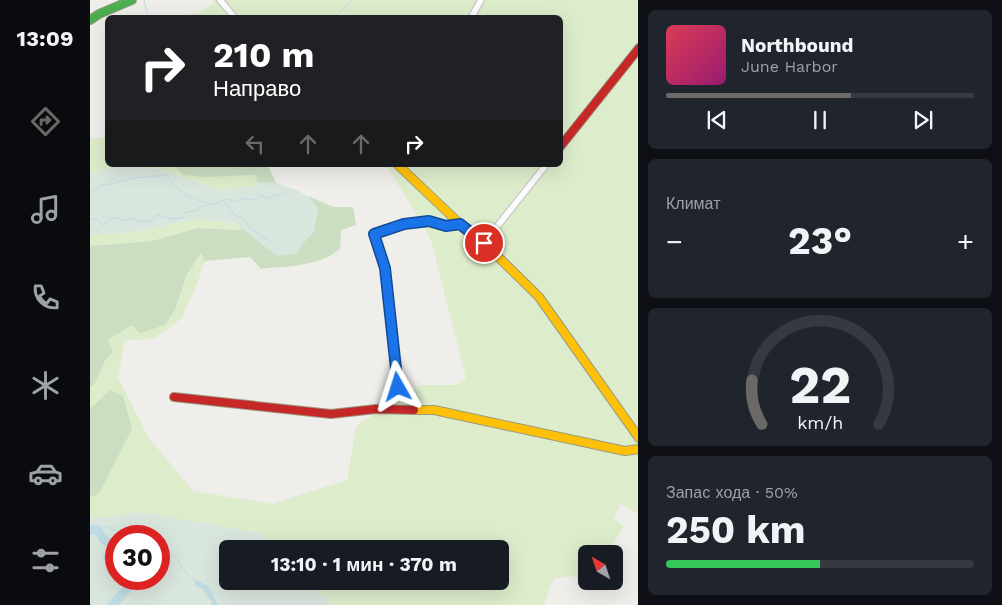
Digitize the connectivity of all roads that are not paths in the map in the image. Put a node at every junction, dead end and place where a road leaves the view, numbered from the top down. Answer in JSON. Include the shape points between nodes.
{"nodes":[{"id":1,"x":132,"y":0,"type":"edge"},
{"id":2,"x":220,"y":0,"type":"edge"},
{"id":3,"x":480,"y":0,"type":"edge"},
{"id":4,"x":232,"y":15,"type":"edge"},
{"id":5,"x":472,"y":15,"type":"edge"},
{"id":6,"x":90,"y":20,"type":"edge"},
{"id":7,"x":638,"y":48,"type":"edge"},
{"id":8,"x":563,"y":143,"type":"edge"},
{"id":9,"x":400,"y":167,"type":"edge"},
{"id":10,"x":544,"y":167,"type":"edge"},
{"id":11,"x":460,"y":224,"type":"junction"},
{"id":12,"x":484,"y":243,"type":"junction"},
{"id":13,"x":174,"y":397,"type":"dead end"},
{"id":14,"x":376,"y":409,"type":"junction"},
{"id":15,"x":638,"y":438,"type":"edge"},
{"id":16,"x":638,"y":449,"type":"edge"}],
"edges":[{"from":1,"to":6,"type":"street"},
{"from":2,"to":4,"type":"street"},
{"from":3,"to":5,"type":"street"},
{"from":7,"to":8,"type":"street"},
{"from":9,"to":11,"type":"street"},
{"from":10,"to":12,"type":"street"},
{"from":11,"to":12,"type":"street"},
{"from":11,"to":14,"type":"street","via":[[446,226],[429,221],[404,224],[374,234],[385,268],[398,387],[391,400]]},
{"from":12,"to":15,"type":"street","via":[[539,297]]},
{"from":13,"to":14,"type":"street","via":[[330,414]]},
{"from":14,"to":16,"type":"street","via":[[434,410],[625,450]]}]}
